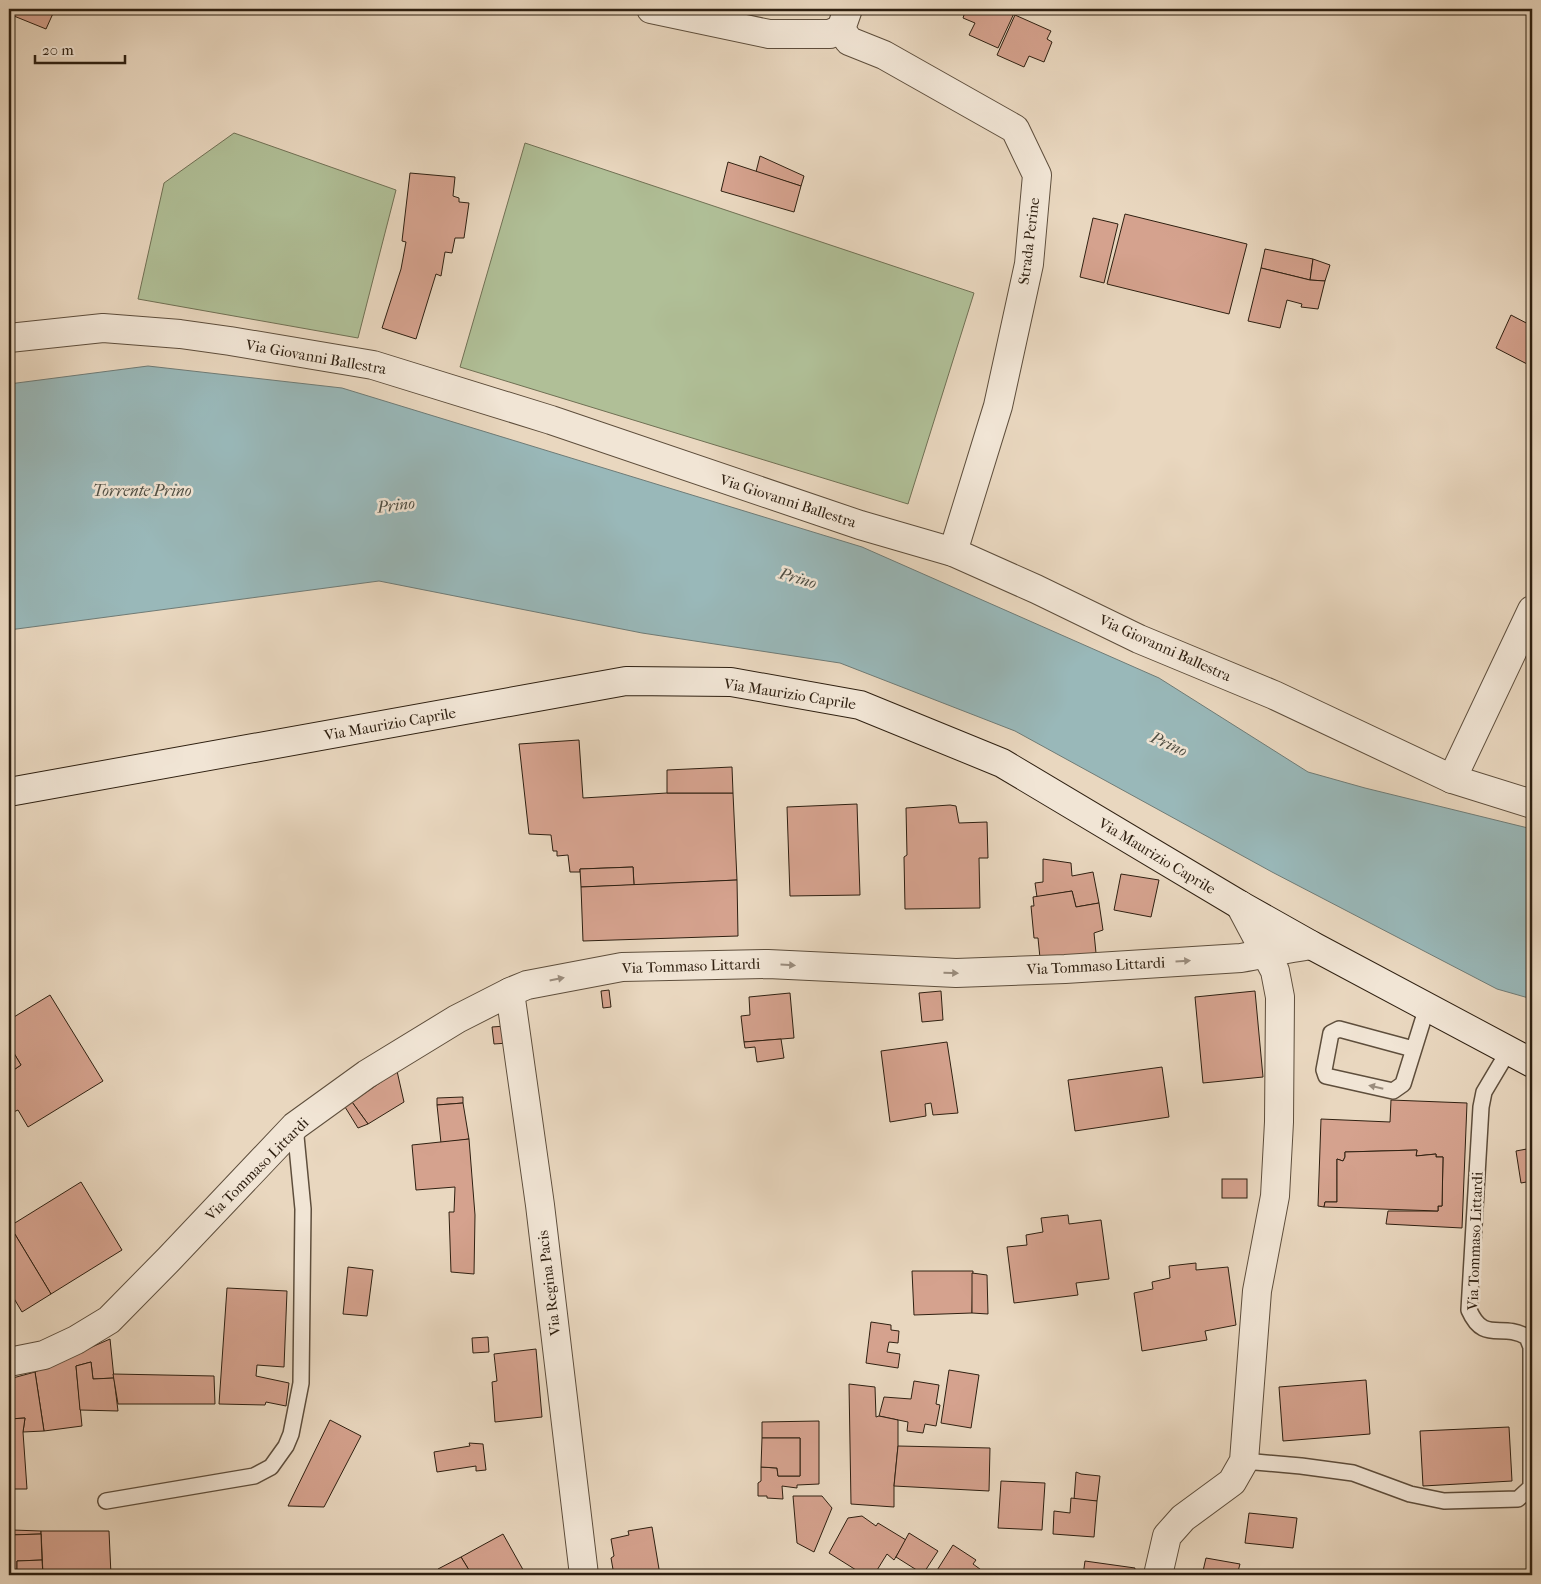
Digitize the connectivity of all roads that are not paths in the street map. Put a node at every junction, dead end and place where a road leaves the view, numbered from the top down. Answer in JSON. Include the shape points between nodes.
{"nodes":[{"id":1,"x":651,"y":9,"type":"edge"},
{"id":2,"x":845,"y":19,"type":"edge"},
{"id":3,"x":9,"y":338,"type":"edge"},
{"id":4,"x":953,"y":552,"type":"junction"},
{"id":5,"x":1532,"y":610,"type":"edge"},
{"id":6,"x":1452,"y":779,"type":"junction"},
{"id":7,"x":9,"y":792,"type":"edge"},
{"id":8,"x":1532,"y":804,"type":"edge"},
{"id":9,"x":1240,"y":905,"type":"junction"},
{"id":10,"x":1311,"y":945,"type":"junction"},
{"id":11,"x":1266,"y":953,"type":"junction"},
{"id":12,"x":510,"y":992,"type":"junction"},
{"id":13,"x":1426,"y":1007,"type":"junction"},
{"id":14,"x":1414,"y":1049,"type":"junction"},
{"id":15,"x":1509,"y":1050,"type":"junction"},
{"id":16,"x":1532,"y":1063,"type":"edge"},
{"id":17,"x":295,"y":1126,"type":"junction"},
{"id":18,"x":9,"y":1362,"type":"edge"},
{"id":19,"x":1244,"y":1461,"type":"junction"},
{"id":20,"x":106,"y":1501,"type":"dead end"},
{"id":21,"x":584,"y":1575,"type":"edge"},
{"id":22,"x":1158,"y":1575,"type":"edge"}],
"edges":[{"from":1,"to":2,"type":"street","name":"Strada Perine","via":[[769,34],[830,34]]},
{"from":2,"to":4,"type":"street","name":"Strada Perine","via":[[849,41],[884,55],[1014,129],[1037,175],[1029,264],[1000,397]]},
{"from":3,"to":4,"type":"street","name":"Via Giovanni Ballestra","via":[[103,328],[210,338],[373,365],[551,420],[860,525]]},
{"from":4,"to":6,"type":"street","name":"Via Giovanni Ballestra","via":[[1139,639],[1274,695]]},
{"from":5,"to":6,"type":"street"},
{"from":6,"to":8,"type":"street","name":"Via Giovanni Ballestra"},
{"from":7,"to":9,"type":"street","name":"Via Maurizio Caprile","via":[[626,681],[731,682],[860,705],[1002,763]]},
{"from":9,"to":10,"type":"street","name":"Via Maurizio Caprile"},
{"from":9,"to":11,"type":"street"},
{"from":10,"to":11,"type":"street","name":"Via Tommaso Littardi"},
{"from":10,"to":13,"type":"street"},
{"from":12,"to":11,"type":"street","name":"Via Tommaso Littardi","one_way":true,"via":[[527,985],[622,967],[768,964],[956,973],[1241,958]]},
{"from":11,"to":19,"type":"street","via":[[1280,997],[1279,1122],[1275,1196],[1257,1291]]},
{"from":12,"to":17,"type":"street","name":"Via Tommaso Littardi","via":[[457,1019],[367,1074]]},
{"from":12,"to":21,"type":"street","name":"Via Regina Pacis","via":[[540,1205]]},
{"from":13,"to":14,"type":"lane"},
{"from":13,"to":15,"type":"street"},
{"from":14,"to":14,"type":"lane","one_way":true,"via":[[1402,1084],[1393,1091],[1326,1076],[1324,1070],[1331,1033],[1339,1028]]},
{"from":15,"to":16,"type":"street"},
{"from":15,"to":19,"type":"lane","name":"Via Tommaso Littardi","via":[[1484,1092],[1481,1107],[1469,1310],[1474,1322],[1482,1329],[1519,1332],[1527,1337],[1531,1347],[1531,1487],[1518,1499],[1444,1501],[1410,1494],[1353,1473]]},
{"from":17,"to":18,"type":"street","name":"Via Tommaso Littardi","via":[[109,1320],[44,1355]]},
{"from":17,"to":20,"type":"lane","via":[[303,1209],[301,1383],[286,1446],[271,1467],[254,1476]]},
{"from":19,"to":22,"type":"street","via":[[1232,1482],[1183,1518],[1167,1536]]}]}
